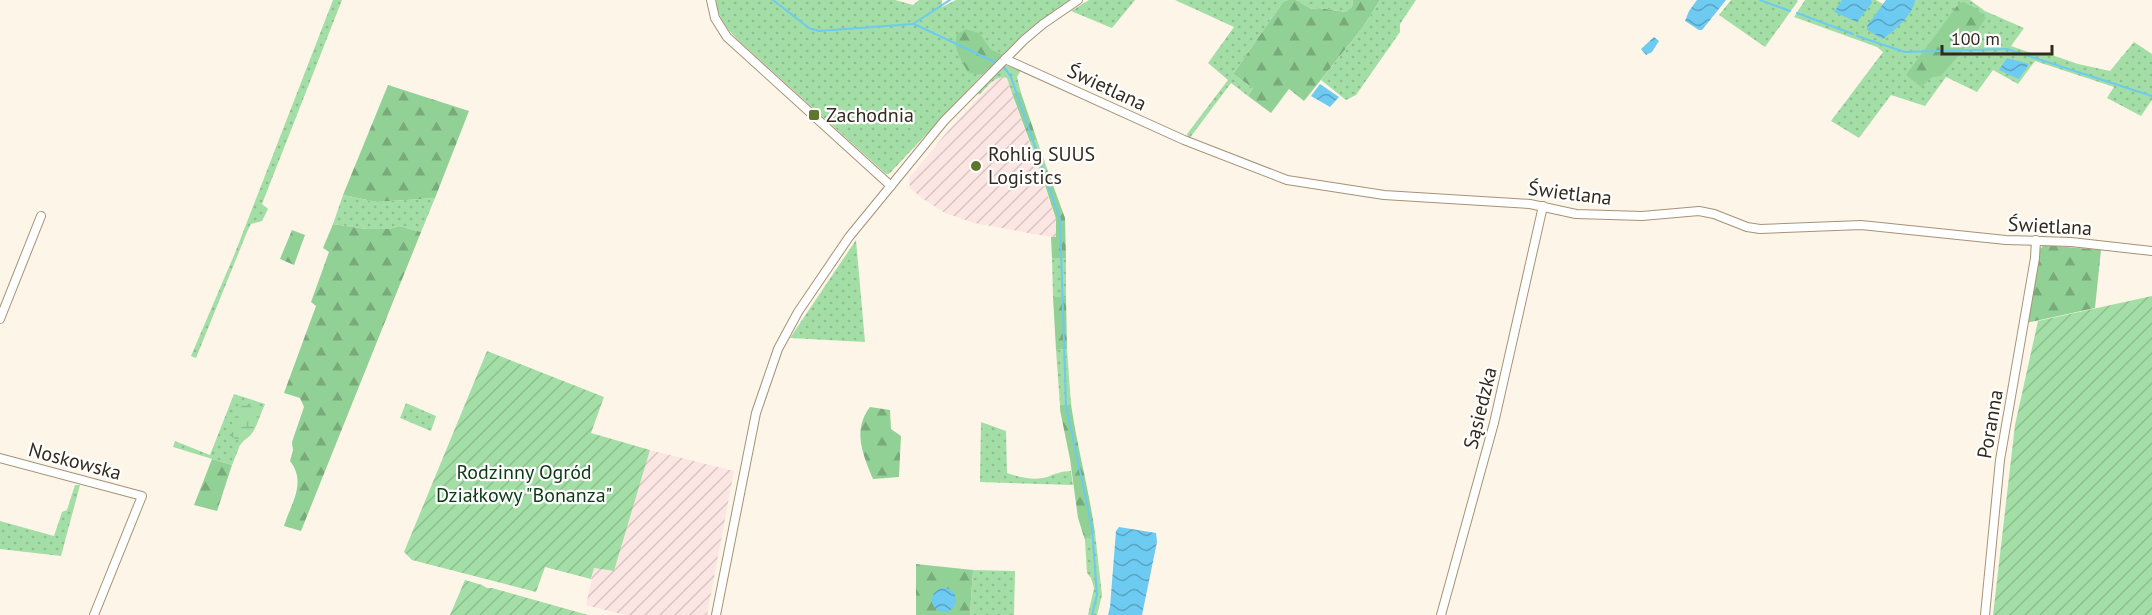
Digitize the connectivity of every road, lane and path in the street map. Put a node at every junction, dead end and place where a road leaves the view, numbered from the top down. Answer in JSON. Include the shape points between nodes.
{"nodes":[{"id":1,"x":711,"y":0,"type":"edge"},
{"id":2,"x":1078,"y":0,"type":"edge"},
{"id":3,"x":1005,"y":59,"type":"junction"},
{"id":4,"x":891,"y":186,"type":"junction"},
{"id":5,"x":1543,"y":207,"type":"junction"},
{"id":6,"x":41,"y":216,"type":"dead end"},
{"id":7,"x":2036,"y":240,"type":"junction"},
{"id":8,"x":2152,"y":251,"type":"edge"},
{"id":9,"x":0,"y":318,"type":"edge"},
{"id":10,"x":0,"y":458,"type":"edge"},
{"id":11,"x":94,"y":615,"type":"edge"},
{"id":12,"x":716,"y":615,"type":"edge"},
{"id":13,"x":1441,"y":615,"type":"edge"},
{"id":14,"x":1985,"y":615,"type":"edge"}],
"edges":[{"from":1,"to":4,"type":"street","via":[[715,18],[727,37]]},
{"from":2,"to":3,"type":"street","via":[[1043,24]]},
{"from":3,"to":4,"type":"street","via":[[944,121]]},
{"from":3,"to":5,"type":"street","name":"Świetlana","via":[[1179,138],[1287,180],[1384,195]]},
{"from":4,"to":12,"type":"street","via":[[813,288],[778,349],[756,413]]},
{"from":5,"to":7,"type":"street","name":"Świetlana","via":[[1584,214],[1642,216],[1699,211],[1760,229],[1861,225]]},
{"from":5,"to":13,"type":"street","name":"Sąsiedzka","via":[[1494,423]]},
{"from":6,"to":9,"type":"street"},
{"from":7,"to":8,"type":"street","name":"Świetlana"},
{"from":7,"to":14,"type":"street","name":"Poranna","via":[[2000,460]]},
{"from":10,"to":11,"type":"street","name":"Noskowska","via":[[142,496]]}]}
